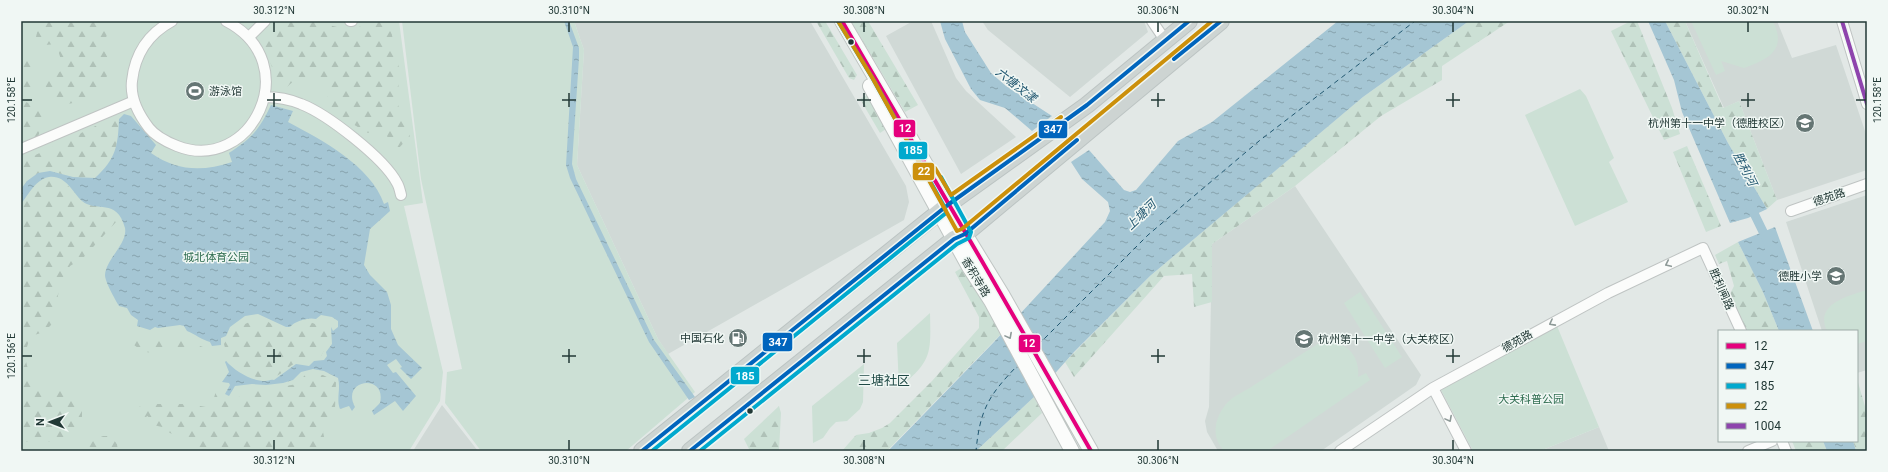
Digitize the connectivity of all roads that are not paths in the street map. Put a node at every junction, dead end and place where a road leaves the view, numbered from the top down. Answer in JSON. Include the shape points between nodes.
{"nodes":[{"id":1,"x":172,"y":21,"type":"edge"},
{"id":2,"x":226,"y":21,"type":"edge"},
{"id":3,"x":265,"y":21,"type":"edge"},
{"id":4,"x":831,"y":21,"type":"edge"},
{"id":5,"x":842,"y":21,"type":"edge"},
{"id":6,"x":1152,"y":21,"type":"edge"},
{"id":7,"x":1189,"y":21,"type":"edge"},
{"id":8,"x":1221,"y":21,"type":"edge"},
{"id":9,"x":1842,"y":21,"type":"edge"},
{"id":10,"x":159,"y":24,"type":"edge"},
{"id":11,"x":249,"y":37,"type":"junction"},
{"id":12,"x":1165,"y":40,"type":"junction"},
{"id":13,"x":265,"y":97,"type":"junction"},
{"id":14,"x":134,"y":101,"type":"junction"},
{"id":15,"x":1867,"y":104,"type":"edge"},
{"id":16,"x":21,"y":149,"type":"edge"},
{"id":17,"x":1867,"y":184,"type":"edge"},
{"id":18,"x":401,"y":195,"type":"dead end"},
{"id":19,"x":944,"y":208,"type":"junction"},
{"id":20,"x":1791,"y":211,"type":"dead end"},
{"id":21,"x":959,"y":237,"type":"junction"},
{"id":22,"x":1703,"y":248,"type":"joint"},
{"id":23,"x":997,"y":299,"type":"junction"},
{"id":24,"x":1741,"y":330,"type":"edge"},
{"id":25,"x":1433,"y":388,"type":"junction"},
{"id":26,"x":1770,"y":442,"type":"edge"},
{"id":27,"x":642,"y":451,"type":"edge"},
{"id":28,"x":690,"y":451,"type":"edge"},
{"id":29,"x":1072,"y":451,"type":"edge"},
{"id":30,"x":1091,"y":451,"type":"edge"},
{"id":31,"x":1340,"y":451,"type":"edge"},
{"id":32,"x":1466,"y":451,"type":"edge"},
{"id":33,"x":1748,"y":451,"type":"edge"}],
"edges":[{"from":1,"to":10,"type":"street"},
{"from":2,"to":11,"type":"street"},
{"from":3,"to":11,"type":"street"},
{"from":4,"to":19,"type":"main road"},
{"from":5,"to":19,"type":"main road"},
{"from":6,"to":12,"type":"street"},
{"from":7,"to":12,"type":"main road"},
{"from":8,"to":21,"type":"main road"},
{"from":9,"to":15,"type":"street"},
{"from":10,"to":14,"type":"street","via":[[137,57],[132,84]]},
{"from":11,"to":13,"type":"street","via":[[264,65]]},
{"from":12,"to":19,"type":"main road","via":[[1087,105]]},
{"from":13,"to":14,"type":"street","via":[[259,114],[248,129],[235,140],[218,148],[201,150],[166,142],[152,131],[141,117]]},
{"from":13,"to":18,"type":"street","via":[[278,97],[301,104],[346,132],[382,164],[397,183]]},
{"from":14,"to":16,"type":"street"},
{"from":17,"to":20,"type":"street","name":"德苑路"},
{"from":19,"to":21,"type":"main road"},
{"from":19,"to":27,"type":"main road"},
{"from":21,"to":23,"type":"main road"},
{"from":21,"to":28,"type":"main road"},
{"from":22,"to":24,"type":"street","name":"胜利闸路"},
{"from":22,"to":25,"type":"street","name":"德苑路","one_way":true,"via":[[1608,293]]},
{"from":23,"to":29,"type":"main road","name":"香积寺路","one_way":true},
{"from":23,"to":30,"type":"main road","name":"香积寺路"},
{"from":25,"to":31,"type":"street","name":"德苑路"},
{"from":25,"to":32,"type":"street","one_way":true},
{"from":26,"to":33,"type":"street"}]}
